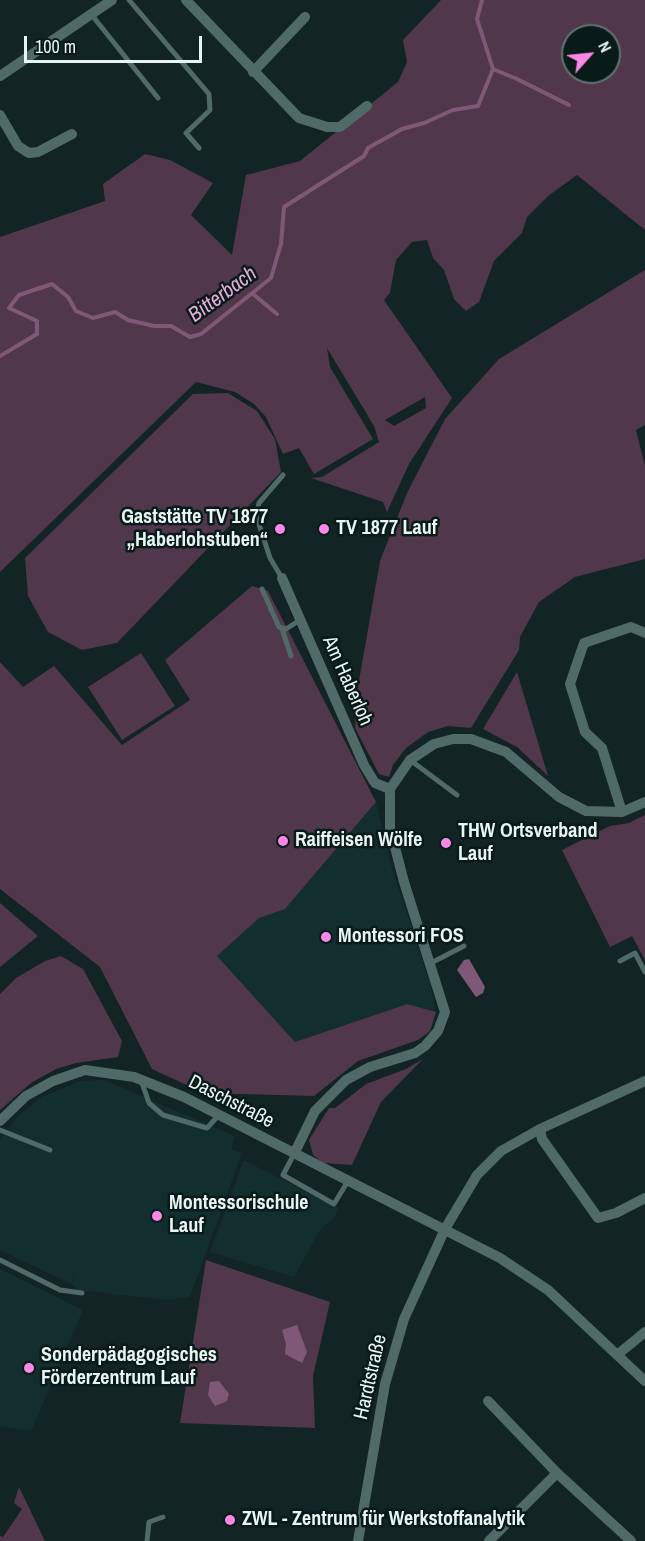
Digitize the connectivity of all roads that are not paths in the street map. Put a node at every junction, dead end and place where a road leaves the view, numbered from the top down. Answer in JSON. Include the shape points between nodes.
{"nodes":[{"id":1,"x":112,"y":0,"type":"edge"},
{"id":2,"x":129,"y":0,"type":"edge"},
{"id":3,"x":186,"y":0,"type":"edge"},
{"id":4,"x":92,"y":14,"type":"junction"},
{"id":5,"x":305,"y":17,"type":"dead end"},
{"id":6,"x":253,"y":72,"type":"junction"},
{"id":7,"x":0,"y":76,"type":"edge"},
{"id":8,"x":158,"y":98,"type":"dead end"},
{"id":9,"x":367,"y":106,"type":"dead end"},
{"id":10,"x":0,"y":115,"type":"edge"},
{"id":11,"x":72,"y":134,"type":"dead end"},
{"id":12,"x":199,"y":148,"type":"dead end"},
{"id":13,"x":283,"y":475,"type":"dead end"},
{"id":14,"x":282,"y":578,"type":"joint"},
{"id":15,"x":262,"y":589,"type":"dead end"},
{"id":16,"x":300,"y":620,"type":"junction"},
{"id":17,"x":282,"y":629,"type":"junction"},
{"id":18,"x":645,"y":633,"type":"edge"},
{"id":19,"x":291,"y":656,"type":"dead end"},
{"id":20,"x":410,"y":760,"type":"junction"},
{"id":21,"x":390,"y":789,"type":"junction"},
{"id":22,"x":457,"y":795,"type":"dead end"},
{"id":23,"x":645,"y":802,"type":"edge"},
{"id":24,"x":622,"y":812,"type":"junction"},
{"id":25,"x":464,"y":946,"type":"dead end"},
{"id":26,"x":620,"y":961,"type":"dead end"},
{"id":27,"x":431,"y":963,"type":"junction"},
{"id":28,"x":645,"y":972,"type":"edge"},
{"id":29,"x":141,"y":1080,"type":"junction"},
{"id":30,"x":645,"y":1081,"type":"edge"},
{"id":31,"x":219,"y":1115,"type":"junction"},
{"id":32,"x":0,"y":1121,"type":"edge"},
{"id":33,"x":540,"y":1129,"type":"junction"},
{"id":34,"x":0,"y":1130,"type":"edge"},
{"id":35,"x":50,"y":1150,"type":"dead end"},
{"id":36,"x":294,"y":1154,"type":"junction"},
{"id":37,"x":348,"y":1181,"type":"junction"},
{"id":38,"x":645,"y":1198,"type":"edge"},
{"id":39,"x":445,"y":1229,"type":"junction"},
{"id":40,"x":0,"y":1260,"type":"edge"},
{"id":41,"x":82,"y":1293,"type":"dead end"},
{"id":42,"x":645,"y":1332,"type":"edge"},
{"id":43,"x":617,"y":1355,"type":"junction"},
{"id":44,"x":645,"y":1381,"type":"edge"},
{"id":45,"x":488,"y":1401,"type":"dead end"},
{"id":46,"x":557,"y":1473,"type":"junction"},
{"id":47,"x":163,"y":1517,"type":"dead end"},
{"id":48,"x":147,"y":1541,"type":"edge"},
{"id":49,"x":358,"y":1541,"type":"edge"},
{"id":50,"x":489,"y":1541,"type":"edge"},
{"id":51,"x":631,"y":1541,"type":"edge"}],
"edges":[{"from":1,"to":4,"type":"street"},
{"from":2,"to":12,"type":"lane","via":[[209,94],[210,110],[186,134]]},
{"from":3,"to":6,"type":"street"},
{"from":4,"to":7,"type":"street"},
{"from":4,"to":8,"type":"lane"},
{"from":5,"to":6,"type":"street"},
{"from":6,"to":9,"type":"street","via":[[299,118],[327,127],[340,127]]},
{"from":10,"to":11,"type":"street","via":[[18,146],[29,153]]},
{"from":13,"to":14,"type":"lane","via":[[259,503],[256,515],[270,558]]},
{"from":14,"to":16,"type":"street","name":"Am Haberloh"},
{"from":15,"to":17,"type":"lane"},
{"from":16,"to":17,"type":"lane"},
{"from":16,"to":21,"type":"street","name":"Am Haberloh","via":[[364,765],[375,783]]},
{"from":17,"to":19,"type":"lane"},
{"from":18,"to":24,"type":"street","via":[[631,627],[584,643],[570,684],[585,732],[602,748]]},
{"from":20,"to":21,"type":"street"},
{"from":20,"to":22,"type":"lane"},
{"from":20,"to":24,"type":"street","via":[[434,744],[453,738],[471,739],[506,752],[559,797],[586,811]]},
{"from":21,"to":27,"type":"street","via":[[390,828]]},
{"from":23,"to":24,"type":"street"},
{"from":25,"to":27,"type":"lane"},
{"from":26,"to":28,"type":"lane","via":[[635,952]]},
{"from":27,"to":36,"type":"street","via":[[445,1012],[438,1031],[415,1053],[370,1067],[346,1080],[315,1111]]},
{"from":29,"to":31,"type":"street","name":"Daschstraße"},
{"from":29,"to":31,"type":"lane","via":[[149,1103],[163,1115],[207,1128]]},
{"from":29,"to":32,"type":"street","name":"Daschstraße","via":[[85,1070],[26,1096]]},
{"from":30,"to":33,"type":"street","name":"Hardtstraße"},
{"from":31,"to":36,"type":"street","name":"Daschstraße"},
{"from":33,"to":38,"type":"street","via":[[542,1138],[598,1218]]},
{"from":33,"to":39,"type":"street","name":"Hardtstraße","via":[[501,1151],[477,1175]]},
{"from":34,"to":35,"type":"lane"},
{"from":36,"to":37,"type":"street","name":"Daschstraße"},
{"from":36,"to":37,"type":"lane","via":[[282,1175],[334,1204]]},
{"from":37,"to":39,"type":"street","name":"Daschstraße"},
{"from":39,"to":43,"type":"street","name":"Daschstraße","via":[[500,1258],[548,1290]]},
{"from":39,"to":49,"type":"street","name":"Hardtstraße","via":[[404,1319],[385,1384]]},
{"from":40,"to":41,"type":"lane","via":[[60,1290]]},
{"from":42,"to":43,"type":"street"},
{"from":43,"to":44,"type":"street","name":"Daschstraße"},
{"from":45,"to":46,"type":"street"},
{"from":46,"to":50,"type":"street"},
{"from":46,"to":51,"type":"street"},
{"from":47,"to":48,"type":"lane","via":[[149,1522]]}]}
